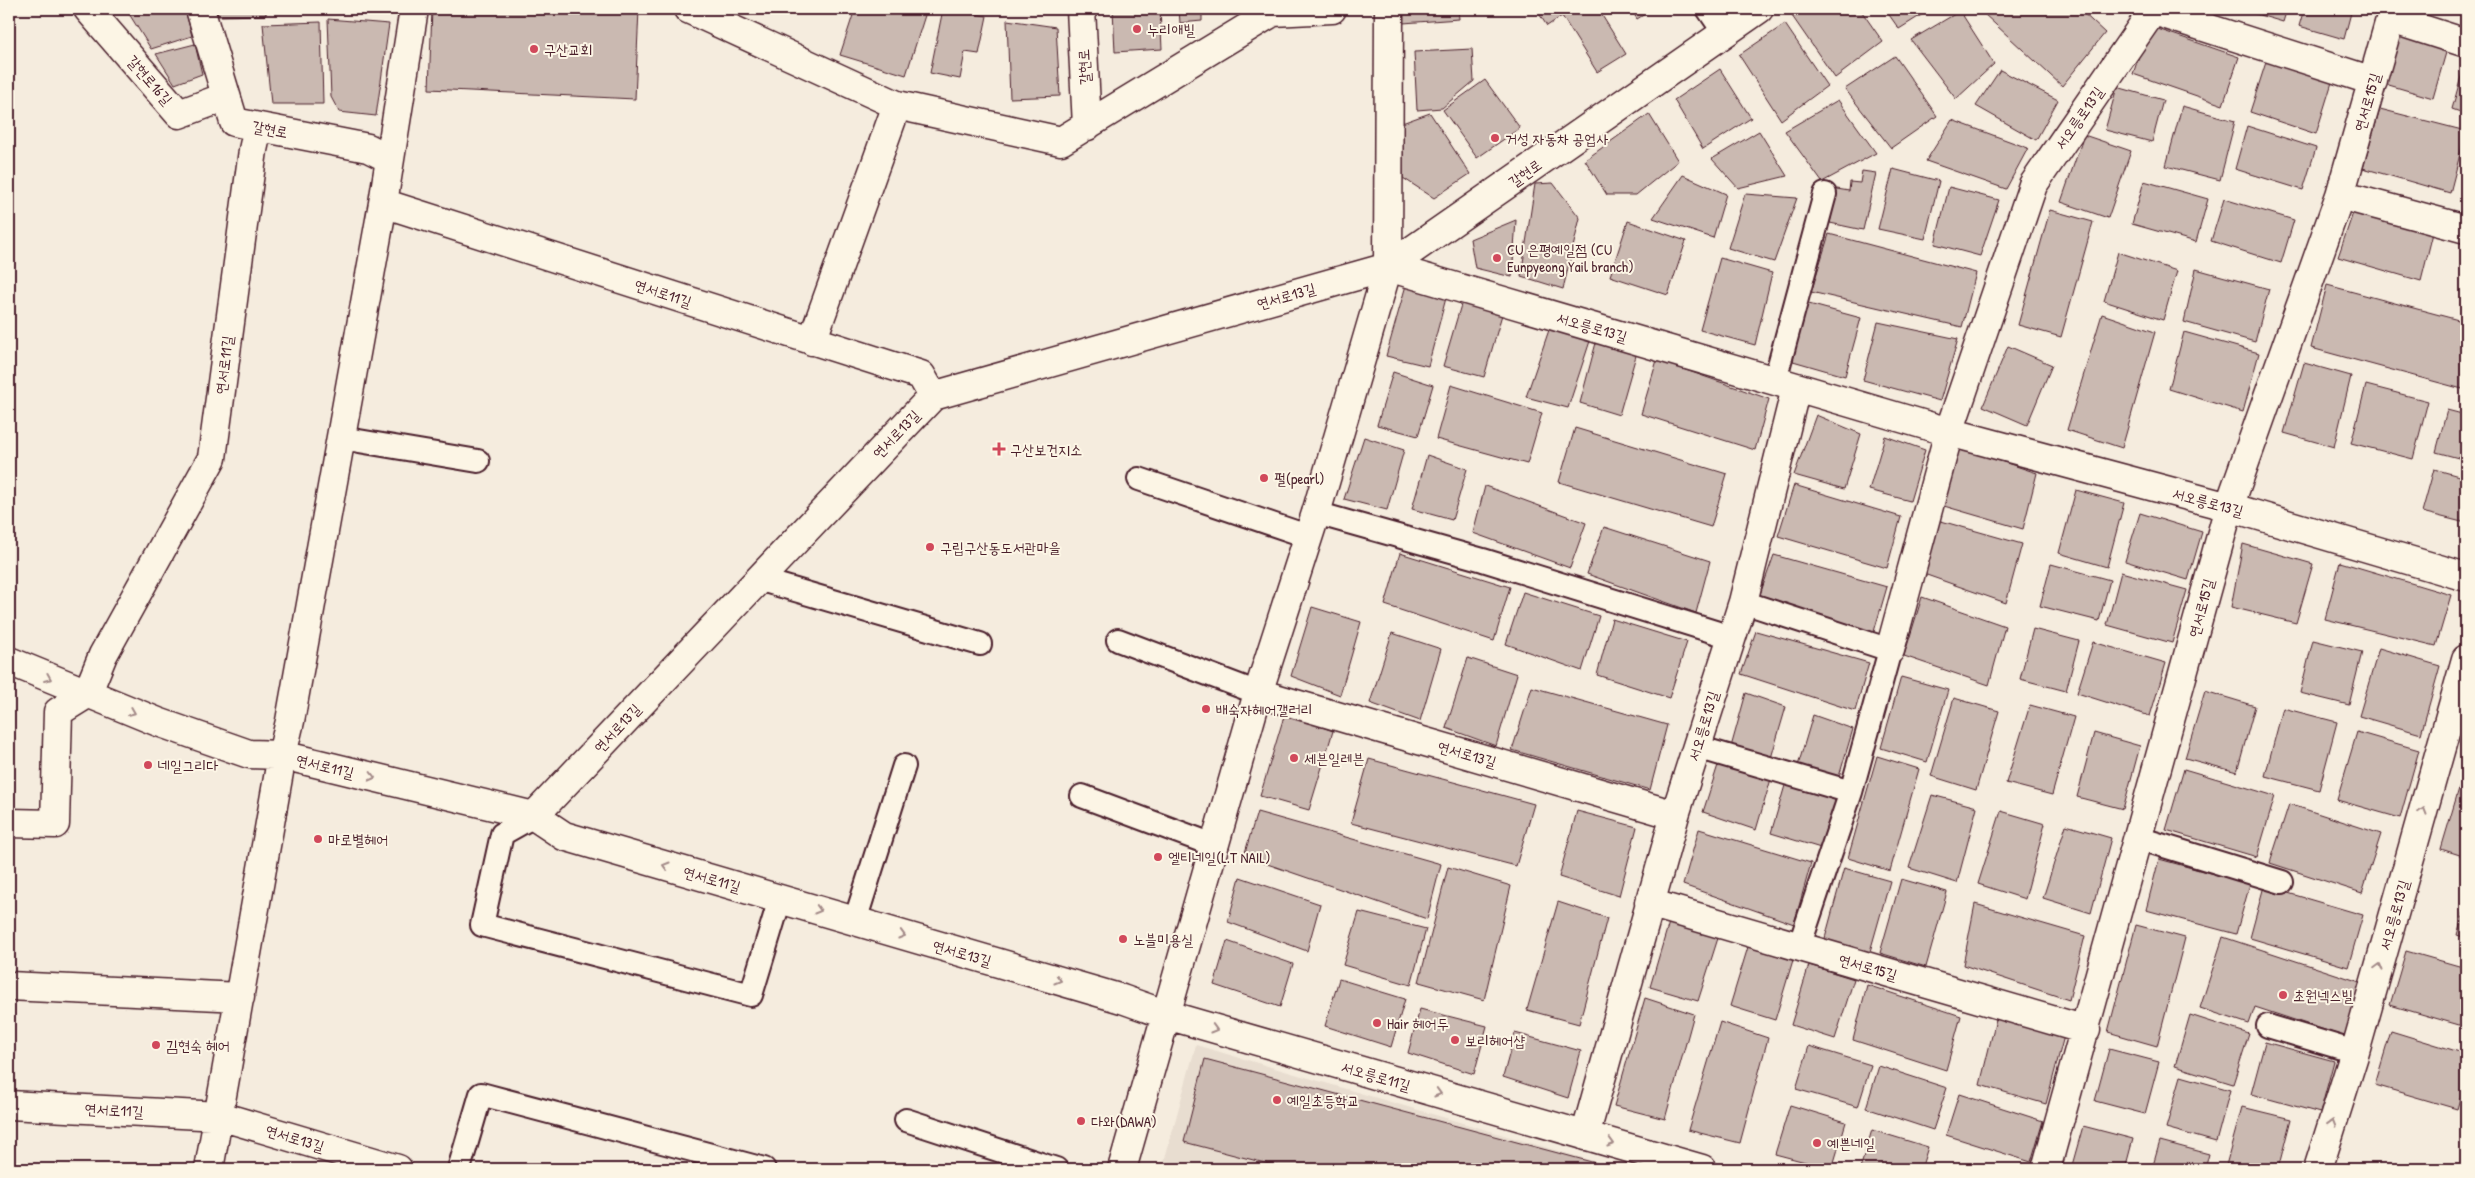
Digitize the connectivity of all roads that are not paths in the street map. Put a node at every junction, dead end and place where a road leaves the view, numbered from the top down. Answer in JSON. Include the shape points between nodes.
{"nodes":[{"id":1,"x":88,"y":9,"type":"edge"},
{"id":2,"x":200,"y":9,"type":"edge"},
{"id":3,"x":414,"y":9,"type":"edge"},
{"id":4,"x":688,"y":9,"type":"edge"},
{"id":5,"x":1081,"y":9,"type":"edge"},
{"id":6,"x":1332,"y":9,"type":"edge"},
{"id":7,"x":1389,"y":9,"type":"edge"},
{"id":8,"x":1708,"y":9,"type":"edge"},
{"id":9,"x":1759,"y":9,"type":"edge"},
{"id":10,"x":2154,"y":10,"type":"edge"},
{"id":11,"x":2392,"y":14,"type":"edge"},
{"id":12,"x":1725,"y":34,"type":"junction"},
{"id":13,"x":2466,"y":43,"type":"edge"},
{"id":14,"x":2373,"y":81,"type":"junction"},
{"id":15,"x":225,"y":97,"type":"junction"},
{"id":16,"x":897,"y":105,"type":"junction"},
{"id":17,"x":1086,"y":126,"type":"junction"},
{"id":18,"x":258,"y":127,"type":"junction"},
{"id":19,"x":390,"y":159,"type":"junction"},
{"id":20,"x":1825,"y":194,"type":"dead end"},
{"id":21,"x":2340,"y":195,"type":"junction"},
{"id":22,"x":383,"y":203,"type":"junction"},
{"id":23,"x":2466,"y":229,"type":"edge"},
{"id":24,"x":1388,"y":268,"type":"junction"},
{"id":25,"x":812,"y":341,"type":"junction"},
{"id":26,"x":1786,"y":384,"type":"junction"},
{"id":27,"x":933,"y":396,"type":"junction"},
{"id":28,"x":1949,"y":432,"type":"junction"},
{"id":29,"x":341,"y":438,"type":"junction"},
{"id":30,"x":478,"y":462,"type":"dead end"},
{"id":31,"x":1139,"y":479,"type":"dead end"},
{"id":32,"x":2229,"y":507,"type":"junction"},
{"id":33,"x":1312,"y":524,"type":"junction"},
{"id":34,"x":2466,"y":576,"type":"edge"},
{"id":35,"x":758,"y":579,"type":"junction"},
{"id":36,"x":1743,"y":602,"type":"junction"},
{"id":37,"x":1731,"y":637,"type":"junction"},
{"id":38,"x":1118,"y":640,"type":"dead end"},
{"id":39,"x":980,"y":644,"type":"dead end"},
{"id":40,"x":1890,"y":650,"type":"junction"},
{"id":41,"x":2466,"y":659,"type":"edge"},
{"id":42,"x":9,"y":661,"type":"edge"},
{"id":43,"x":1258,"y":693,"type":"junction"},
{"id":44,"x":87,"y":694,"type":"junction"},
{"id":45,"x":1697,"y":747,"type":"junction"},
{"id":46,"x":282,"y":755,"type":"junction"},
{"id":47,"x":904,"y":766,"type":"dead end"},
{"id":48,"x":1851,"y":792,"type":"junction"},
{"id":49,"x":1082,"y":796,"type":"dead end"},
{"id":50,"x":1675,"y":815,"type":"junction"},
{"id":51,"x":534,"y":816,"type":"junction"},
{"id":52,"x":9,"y":823,"type":"edge"},
{"id":53,"x":2138,"y":838,"type":"junction"},
{"id":54,"x":1216,"y":846,"type":"junction"},
{"id":55,"x":2282,"y":882,"type":"dead end"},
{"id":56,"x":780,"y":899,"type":"junction"},
{"id":57,"x":1650,"y":903,"type":"junction"},
{"id":58,"x":855,"y":921,"type":"junction"},
{"id":59,"x":1799,"y":947,"type":"junction"},
{"id":60,"x":9,"y":986,"type":"edge"},
{"id":61,"x":240,"y":997,"type":"junction"},
{"id":62,"x":1167,"y":1015,"type":"junction"},
{"id":63,"x":2268,"y":1026,"type":"dead end"},
{"id":64,"x":2086,"y":1030,"type":"junction"},
{"id":65,"x":2354,"y":1052,"type":"junction"},
{"id":66,"x":9,"y":1105,"type":"edge"},
{"id":67,"x":220,"y":1116,"type":"junction"},
{"id":68,"x":906,"y":1120,"type":"dead end"},
{"id":69,"x":1585,"y":1136,"type":"junction"},
{"id":70,"x":209,"y":1169,"type":"edge"},
{"id":71,"x":398,"y":1169,"type":"edge"},
{"id":72,"x":459,"y":1169,"type":"edge"},
{"id":73,"x":764,"y":1169,"type":"edge"},
{"id":74,"x":1056,"y":1169,"type":"edge"},
{"id":75,"x":1122,"y":1169,"type":"edge"},
{"id":76,"x":1702,"y":1169,"type":"edge"},
{"id":77,"x":2046,"y":1169,"type":"edge"},
{"id":78,"x":2318,"y":1169,"type":"edge"}],
"edges":[{"from":1,"to":15,"type":"street","name":"갈현로16길","via":[[179,114]]},
{"from":2,"to":15,"type":"street","name":"갈현로"},
{"from":3,"to":19,"type":"street","name":"연서로11길"},
{"from":4,"to":16,"type":"street"},
{"from":5,"to":17,"type":"street","name":"갈현로"},
{"from":6,"to":17,"type":"street","via":[[1273,12]]},
{"from":7,"to":24,"type":"street"},
{"from":8,"to":12,"type":"lane"},
{"from":9,"to":12,"type":"street","name":"갈현로"},
{"from":10,"to":14,"type":"street"},
{"from":10,"to":28,"type":"street","name":"서오릉로13길","via":[[2033,185]]},
{"from":11,"to":13,"type":"street"},
{"from":11,"to":14,"type":"street","name":"연서로15길"},
{"from":12,"to":24,"type":"street","name":"갈현로"},
{"from":14,"to":21,"type":"street","name":"연서로15길"},
{"from":15,"to":18,"type":"street","name":"갈현로","via":[[234,122]]},
{"from":16,"to":17,"type":"street","via":[[1061,142]]},
{"from":16,"to":25,"type":"street"},
{"from":18,"to":19,"type":"street","name":"갈현로","via":[[368,148]]},
{"from":18,"to":44,"type":"street","name":"연서로11길","via":[[252,150],[212,458],[103,655]]},
{"from":19,"to":22,"type":"street","name":"연서로11길"},
{"from":20,"to":26,"type":"lane"},
{"from":21,"to":23,"type":"street"},
{"from":21,"to":32,"type":"street","name":"연서로15길"},
{"from":22,"to":25,"type":"street","name":"연서로11길"},
{"from":22,"to":29,"type":"street","name":"연서로11길"},
{"from":24,"to":26,"type":"street","name":"서오릉로13길"},
{"from":24,"to":27,"type":"street","name":"연서로13길"},
{"from":24,"to":33,"type":"street"},
{"from":25,"to":27,"type":"street","name":"연서로11길","via":[[921,376]]},
{"from":26,"to":28,"type":"street","name":"서오릉로13길"},
{"from":26,"to":36,"type":"street","name":"서오릉로13길"},
{"from":27,"to":35,"type":"street","name":"연서로13길"},
{"from":28,"to":32,"type":"street","name":"서오릉로13길"},
{"from":28,"to":40,"type":"street"},
{"from":29,"to":30,"type":"lane"},
{"from":29,"to":46,"type":"street","name":"연서로11길"},
{"from":31,"to":33,"type":"lane"},
{"from":32,"to":34,"type":"street","name":"서오릉로13길"},
{"from":32,"to":53,"type":"street","name":"연서로15길"},
{"from":33,"to":37,"type":"lane","via":[[1483,560]]},
{"from":33,"to":43,"type":"street"},
{"from":35,"to":39,"type":"lane"},
{"from":35,"to":51,"type":"street","name":"연서로13길"},
{"from":36,"to":37,"type":"street","name":"서오릉로13길"},
{"from":36,"to":40,"type":"lane"},
{"from":37,"to":45,"type":"street","name":"서오릉로13길"},
{"from":38,"to":43,"type":"lane"},
{"from":40,"to":48,"type":"lane"},
{"from":65,"to":41,"type":"street","name":"서오릉로13길","one_way":true},
{"from":42,"to":44,"type":"street","one_way":true},
{"from":43,"to":50,"type":"street","name":"연서로13길"},
{"from":43,"to":54,"type":"street"},
{"from":44,"to":46,"type":"street","name":"연서로11길","one_way":true,"via":[[249,754]]},
{"from":44,"to":52,"type":"street","via":[[58,712],[54,824]]},
{"from":45,"to":48,"type":"lane"},
{"from":45,"to":50,"type":"street","name":"서오릉로13길"},
{"from":46,"to":51,"type":"street","name":"연서로11길","one_way":true},
{"from":46,"to":61,"type":"street","name":"연서로11길"},
{"from":47,"to":58,"type":"lane"},
{"from":48,"to":59,"type":"lane"},
{"from":49,"to":54,"type":"lane"},
{"from":50,"to":57,"type":"street"},
{"from":56,"to":51,"type":"street","name":"연서로11길","one_way":true,"via":[[564,836]]},
{"from":51,"to":56,"type":"lane","via":[[502,834],[482,925],[751,995]]},
{"from":53,"to":55,"type":"lane"},
{"from":53,"to":64,"type":"street","name":"연서로15길"},
{"from":54,"to":62,"type":"street"},
{"from":56,"to":58,"type":"street","name":"연서로11길","one_way":true},
{"from":57,"to":59,"type":"street","name":"연서로15길"},
{"from":57,"to":69,"type":"street"},
{"from":58,"to":62,"type":"street","name":"연서로13길","one_way":true},
{"from":59,"to":64,"type":"street","name":"연서로15길"},
{"from":60,"to":61,"type":"street"},
{"from":61,"to":67,"type":"street","name":"연서로11길"},
{"from":62,"to":69,"type":"street","name":"서오릉로11길","one_way":true},
{"from":62,"to":75,"type":"street"},
{"from":63,"to":65,"type":"lane"},
{"from":64,"to":77,"type":"street","name":"연서로15길"},
{"from":78,"to":65,"type":"street","name":"서오릉로13길","one_way":true},
{"from":66,"to":67,"type":"street","name":"연서로11길"},
{"from":67,"to":70,"type":"street","name":"연서로11길"},
{"from":67,"to":71,"type":"street","name":"연서로13길"},
{"from":68,"to":74,"type":"lane"},
{"from":69,"to":76,"type":"street","name":"서오릉로11길","one_way":true},
{"from":72,"to":73,"type":"lane","via":[[481,1094]]}]}
